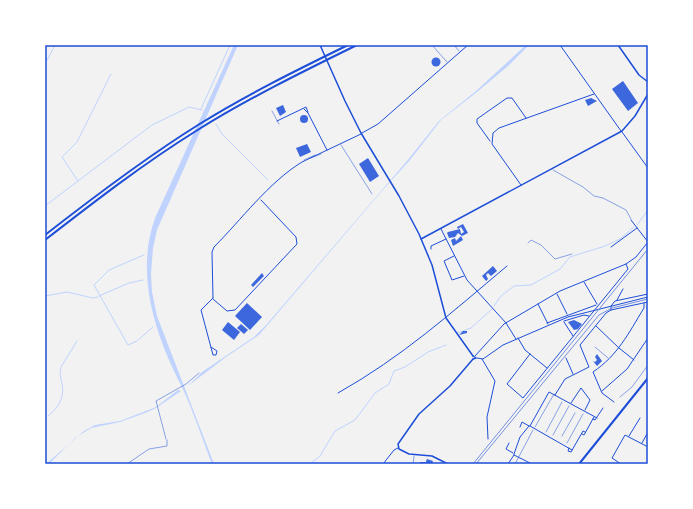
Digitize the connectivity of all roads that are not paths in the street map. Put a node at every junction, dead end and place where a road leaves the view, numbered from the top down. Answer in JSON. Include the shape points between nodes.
{"nodes":[{"id":1,"x":320,"y":45,"type":"edge"},
{"id":2,"x":348,"y":45,"type":"edge"},
{"id":3,"x":357,"y":45,"type":"edge"},
{"id":4,"x":432,"y":45,"type":"edge"},
{"id":5,"x":454,"y":45,"type":"edge"},
{"id":6,"x":468,"y":45,"type":"edge"},
{"id":7,"x":560,"y":45,"type":"edge"},
{"id":8,"x":618,"y":45,"type":"edge"},
{"id":9,"x":460,"y":52,"type":"junction"},
{"id":10,"x":448,"y":63,"type":"junction"},
{"id":11,"x":648,"y":82,"type":"edge"},
{"id":12,"x":595,"y":94,"type":"junction"},
{"id":13,"x":648,"y":94,"type":"edge"},
{"id":14,"x":304,"y":109,"type":"junction"},
{"id":15,"x":272,"y":111,"type":"dead end"},
{"id":16,"x":308,"y":113,"type":"junction"},
{"id":17,"x":527,"y":118,"type":"junction"},
{"id":18,"x":277,"y":120,"type":"junction"},
{"id":19,"x":279,"y":124,"type":"dead end"},
{"id":20,"x":622,"y":131,"type":"junction"},
{"id":21,"x":361,"y":134,"type":"junction"},
{"id":22,"x":491,"y":142,"type":"junction"},
{"id":23,"x":340,"y":144,"type":"junction"},
{"id":24,"x":327,"y":150,"type":"junction"},
{"id":25,"x":322,"y":152,"type":"junction"},
{"id":26,"x":317,"y":155,"type":"junction"},
{"id":27,"x":309,"y":158,"type":"junction"},
{"id":28,"x":303,"y":161,"type":"junction"},
{"id":29,"x":648,"y":168,"type":"edge"},
{"id":30,"x":552,"y":169,"type":"junction"},
{"id":31,"x":522,"y":185,"type":"junction"},
{"id":32,"x":372,"y":194,"type":"dead end"},
{"id":33,"x":260,"y":199,"type":"junction"},
{"id":34,"x":631,"y":220,"type":"joint"},
{"id":35,"x":441,"y":228,"type":"junction"},
{"id":36,"x":637,"y":228,"type":"junction"},
{"id":37,"x":45,"y":235,"type":"edge"},
{"id":38,"x":421,"y":238,"type":"junction"},
{"id":39,"x":446,"y":239,"type":"junction"},
{"id":40,"x":45,"y":240,"type":"edge"},
{"id":41,"x":648,"y":242,"type":"edge"},
{"id":42,"x":611,"y":247,"type":"dead end"},
{"id":43,"x":431,"y":249,"type":"dead end"},
{"id":44,"x":454,"y":256,"type":"junction"},
{"id":45,"x":626,"y":264,"type":"junction"},
{"id":46,"x":507,"y":266,"type":"dead end"},
{"id":47,"x":464,"y":276,"type":"junction"},
{"id":48,"x":584,"y":282,"type":"junction"},
{"id":49,"x":623,"y":289,"type":"dead end"},
{"id":50,"x":477,"y":292,"type":"junction"},
{"id":51,"x":557,"y":293,"type":"junction"},
{"id":52,"x":648,"y":294,"type":"edge"},
{"id":53,"x":648,"y":297,"type":"edge"},
{"id":54,"x":213,"y":298,"type":"junction"},
{"id":55,"x":617,"y":300,"type":"junction"},
{"id":56,"x":648,"y":302,"type":"edge"},
{"id":57,"x":644,"y":303,"type":"junction"},
{"id":58,"x":538,"y":304,"type":"junction"},
{"id":59,"x":597,"y":305,"type":"junction"},
{"id":60,"x":611,"y":310,"type":"junction"},
{"id":61,"x":567,"y":315,"type":"junction"},
{"id":62,"x":589,"y":316,"type":"junction"},
{"id":63,"x":446,"y":318,"type":"junction"},
{"id":64,"x":563,"y":320,"type":"junction"},
{"id":65,"x":506,"y":323,"type":"junction"},
{"id":66,"x":548,"y":324,"type":"junction"},
{"id":67,"x":596,"y":326,"type":"junction"},
{"id":68,"x":573,"y":336,"type":"junction"},
{"id":69,"x":648,"y":338,"type":"edge"},
{"id":70,"x":517,"y":339,"type":"junction"},
{"id":71,"x":211,"y":347,"type":"junction"},
{"id":72,"x":595,"y":347,"type":"dead end"},
{"id":73,"x":619,"y":348,"type":"junction"},
{"id":74,"x":530,"y":354,"type":"junction"},
{"id":75,"x":475,"y":357,"type":"junction"},
{"id":76,"x":566,"y":358,"type":"dead end"},
{"id":77,"x":482,"y":359,"type":"junction"},
{"id":78,"x":610,"y":360,"type":"junction"},
{"id":79,"x":634,"y":360,"type":"junction"},
{"id":80,"x":548,"y":368,"type":"junction"},
{"id":81,"x":199,"y":372,"type":"dead end"},
{"id":82,"x":573,"y":374,"type":"junction"},
{"id":83,"x":648,"y":378,"type":"edge"},
{"id":84,"x":601,"y":391,"type":"junction"},
{"id":85,"x":338,"y":393,"type":"dead end"},
{"id":86,"x":554,"y":394,"type":"junction"},
{"id":87,"x":614,"y":402,"type":"dead end"},
{"id":88,"x":571,"y":403,"type":"junction"},
{"id":89,"x":603,"y":408,"type":"dead end"},
{"id":90,"x":585,"y":411,"type":"junction"},
{"id":91,"x":594,"y":416,"type":"junction"},
{"id":92,"x":597,"y":418,"type":"junction"},
{"id":93,"x":640,"y":418,"type":"dead end"},
{"id":94,"x":593,"y":419,"type":"junction"},
{"id":95,"x":530,"y":426,"type":"junction"},
{"id":96,"x":520,"y":427,"type":"dead end"},
{"id":97,"x":534,"y":429,"type":"junction"},
{"id":98,"x":648,"y":432,"type":"edge"},
{"id":99,"x":629,"y":436,"type":"junction"},
{"id":100,"x":166,"y":439,"type":"road end"},
{"id":101,"x":488,"y":439,"type":"dead end"},
{"id":102,"x":509,"y":443,"type":"dead end"},
{"id":103,"x":642,"y":443,"type":"junction"},
{"id":104,"x":648,"y":447,"type":"edge"},
{"id":105,"x":399,"y":448,"type":"junction"},
{"id":106,"x":514,"y":454,"type":"junction"},
{"id":107,"x":414,"y":455,"type":"junction"},
{"id":108,"x":519,"y":456,"type":"junction"},
{"id":109,"x":383,"y":464,"type":"edge"},
{"id":110,"x":414,"y":464,"type":"edge"},
{"id":111,"x":448,"y":464,"type":"edge"},
{"id":112,"x":508,"y":464,"type":"edge"},
{"id":113,"x":515,"y":464,"type":"edge"},
{"id":114,"x":532,"y":464,"type":"edge"},
{"id":115,"x":579,"y":464,"type":"edge"},
{"id":116,"x":621,"y":464,"type":"edge"}],
"edges":[{"from":1,"to":21,"type":"main road"},
{"from":2,"to":37,"type":"main road","via":[[274,82],[198,125],[119,178]]},
{"from":3,"to":40,"type":"main road","via":[[273,87],[195,131],[121,182]]},
{"from":4,"to":10,"type":"lane"},
{"from":5,"to":9,"type":"lane"},
{"from":6,"to":9,"type":"street"},
{"from":7,"to":12,"type":"street"},
{"from":8,"to":11,"type":"main road","via":[[637,72]]},
{"from":9,"to":10,"type":"street"},
{"from":10,"to":21,"type":"street","via":[[378,124]]},
{"from":12,"to":17,"type":"street"},
{"from":12,"to":20,"type":"street"},
{"from":13,"to":20,"type":"main road","via":[[635,116]]},
{"from":14,"to":16,"type":"street"},
{"from":14,"to":16,"type":"street","via":[[307,107]]},
{"from":14,"to":18,"type":"street"},
{"from":15,"to":18,"type":"lane"},
{"from":16,"to":24,"type":"street"},
{"from":17,"to":22,"type":"street","via":[[495,130]]},
{"from":17,"to":22,"type":"street","via":[[512,98],[507,98],[477,119],[477,123]]},
{"from":18,"to":19,"type":"lane"},
{"from":20,"to":29,"type":"street"},
{"from":20,"to":30,"type":"main road"},
{"from":21,"to":23,"type":"street"},
{"from":21,"to":38,"type":"main road"},
{"from":22,"to":31,"type":"street"},
{"from":23,"to":24,"type":"street"},
{"from":23,"to":32,"type":"lane"},
{"from":24,"to":25,"type":"street"},
{"from":25,"to":26,"type":"street"},
{"from":25,"to":27,"type":"lane","via":[[319,156]]},
{"from":26,"to":27,"type":"street"},
{"from":26,"to":28,"type":"lane","via":[[306,157]]},
{"from":27,"to":28,"type":"street"},
{"from":28,"to":33,"type":"street"},
{"from":30,"to":31,"type":"main road"},
{"from":30,"to":34,"type":"lane","via":[[594,196],[604,198],[626,210]]},
{"from":31,"to":35,"type":"main road"},
{"from":33,"to":54,"type":"street","via":[[213,249]]},
{"from":33,"to":54,"type":"street","via":[[296,237],[297,244],[235,310],[227,311]]},
{"from":34,"to":36,"type":"street"},
{"from":35,"to":38,"type":"main road"},
{"from":35,"to":39,"type":"street"},
{"from":36,"to":41,"type":"street"},
{"from":36,"to":42,"type":"street"},
{"from":38,"to":63,"type":"main road","via":[[432,265]]},
{"from":39,"to":43,"type":"street","via":[[431,246]]},
{"from":39,"to":44,"type":"street"},
{"from":41,"to":45,"type":"street","via":[[635,258]]},
{"from":44,"to":47,"type":"street"},
{"from":44,"to":47,"type":"street","via":[[444,261],[452,280]]},
{"from":45,"to":48,"type":"street"},
{"from":45,"to":59,"type":"street","via":[[628,270]]},
{"from":46,"to":50,"type":"street"},
{"from":47,"to":50,"type":"street"},
{"from":48,"to":51,"type":"street"},
{"from":48,"to":59,"type":"street"},
{"from":49,"to":55,"type":"street"},
{"from":50,"to":63,"type":"street"},
{"from":50,"to":65,"type":"street"},
{"from":51,"to":58,"type":"street"},
{"from":51,"to":61,"type":"street"},
{"from":52,"to":55,"type":"street"},
{"from":53,"to":64,"type":"street"},
{"from":54,"to":71,"type":"street","via":[[201,310]]},
{"from":55,"to":60,"type":"street","via":[[611,306]]},
{"from":56,"to":57,"type":"street"},
{"from":57,"to":60,"type":"street"},
{"from":57,"to":73,"type":"street","via":[[644,308]]},
{"from":58,"to":65,"type":"street"},
{"from":58,"to":66,"type":"street"},
{"from":59,"to":61,"type":"street"},
{"from":59,"to":62,"type":"street"},
{"from":60,"to":67,"type":"street"},
{"from":61,"to":66,"type":"street"},
{"from":62,"to":64,"type":"street"},
{"from":62,"to":68,"type":"street"},
{"from":63,"to":75,"type":"main road"},
{"from":63,"to":85,"type":"street","via":[[403,352]]},
{"from":64,"to":66,"type":"street"},
{"from":64,"to":68,"type":"street"},
{"from":65,"to":70,"type":"street"},
{"from":65,"to":75,"type":"street","via":[[496,330]]},
{"from":66,"to":70,"type":"street"},
{"from":67,"to":73,"type":"street"},
{"from":67,"to":82,"type":"street","via":[[580,345],[589,367]]},
{"from":68,"to":80,"type":"street"},
{"from":69,"to":79,"type":"street"},
{"from":70,"to":74,"type":"street"},
{"from":70,"to":77,"type":"street","via":[[495,349]]},
{"from":71,"to":71,"type":"street","via":[[216,350],[217,353],[214,355]]},
{"from":72,"to":78,"type":"lane"},
{"from":73,"to":78,"type":"street"},
{"from":73,"to":79,"type":"street"},
{"from":74,"to":80,"type":"street"},
{"from":74,"to":80,"type":"street","via":[[507,384],[523,398]]},
{"from":75,"to":77,"type":"street"},
{"from":75,"to":105,"type":"main road","via":[[450,386],[419,414],[399,443]]},
{"from":76,"to":82,"type":"street"},
{"from":77,"to":101,"type":"street","via":[[495,381],[487,417]]},
{"from":78,"to":84,"type":"street","via":[[593,374]]},
{"from":79,"to":84,"type":"street","via":[[624,373]]},
{"from":81,"to":100,"type":"lane","via":[[157,401]]},
{"from":82,"to":86,"type":"street","via":[[564,379]]},
{"from":83,"to":115,"type":"main road"},
{"from":84,"to":87,"type":"street"},
{"from":86,"to":88,"type":"street"},
{"from":86,"to":95,"type":"street","via":[[547,393]]},
{"from":86,"to":97,"type":"lane"},
{"from":88,"to":90,"type":"street"},
{"from":88,"to":90,"type":"street","via":[[581,388],[590,400]]},
{"from":89,"to":92,"type":"street"},
{"from":90,"to":91,"type":"street"},
{"from":91,"to":92,"type":"street"},
{"from":91,"to":94,"type":"street"},
{"from":92,"to":94,"type":"street"},
{"from":93,"to":99,"type":"street"},
{"from":94,"to":97,"type":"street","via":[[572,450]]},
{"from":95,"to":96,"type":"street","via":[[522,422]]},
{"from":95,"to":97,"type":"street"},
{"from":95,"to":106,"type":"street","via":[[520,437]]},
{"from":97,"to":108,"type":"lane"},
{"from":98,"to":103,"type":"street"},
{"from":99,"to":103,"type":"street"},
{"from":99,"to":116,"type":"street","via":[[625,435],[613,457],[614,461]]},
{"from":102,"to":106,"type":"street","via":[[506,449]]},
{"from":103,"to":104,"type":"street"},
{"from":105,"to":107,"type":"main road"},
{"from":105,"to":109,"type":"street","via":[[394,450]]},
{"from":106,"to":108,"type":"street"},
{"from":106,"to":112,"type":"street"},
{"from":107,"to":110,"type":"lane"},
{"from":107,"to":111,"type":"main road","via":[[430,455]]},
{"from":108,"to":113,"type":"lane"},
{"from":108,"to":114,"type":"street"}]}
